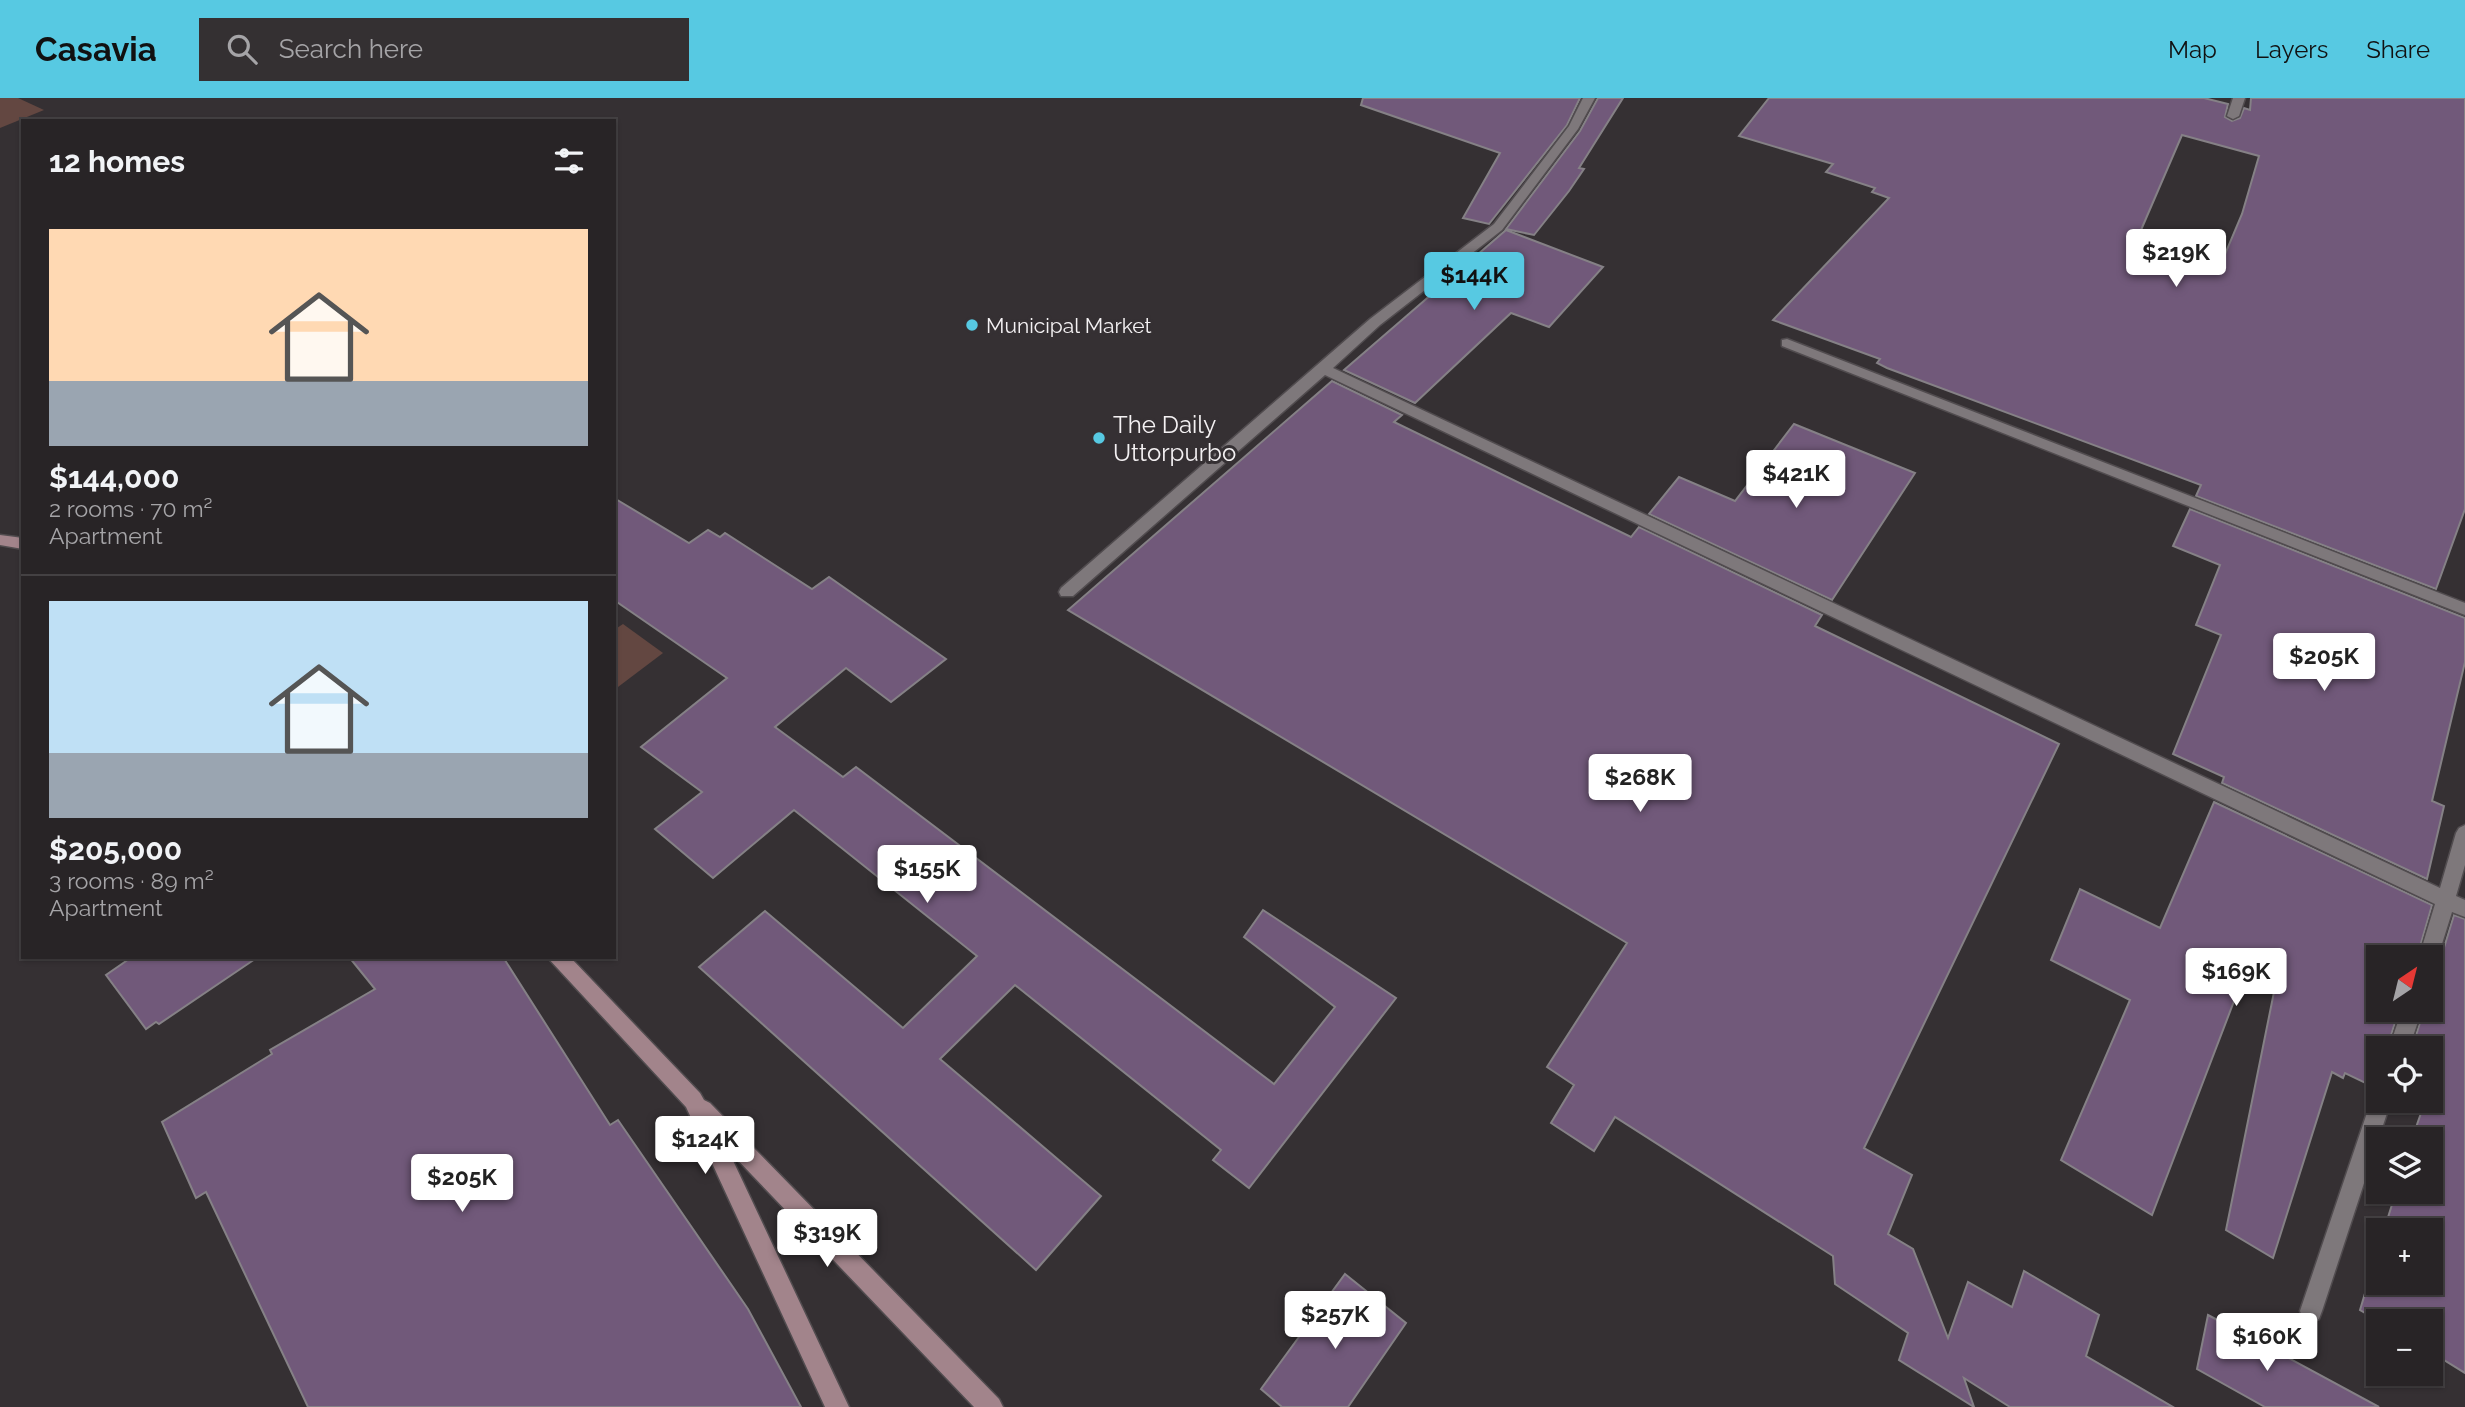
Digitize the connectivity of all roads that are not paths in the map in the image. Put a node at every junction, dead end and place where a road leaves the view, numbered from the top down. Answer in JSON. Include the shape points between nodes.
{"nodes":[{"id":1,"x":1589,"y":98,"type":"edge"},
{"id":2,"x":2239,"y":98,"type":"edge"},
{"id":3,"x":2233,"y":116,"type":"dead end"},
{"id":4,"x":1787,"y":343,"type":"dead end"},
{"id":5,"x":1324,"y":369,"type":"junction"},
{"id":6,"x":0,"y":540,"type":"edge"},
{"id":7,"x":21,"y":544,"type":"edge"},
{"id":8,"x":1067,"y":592,"type":"dead end"},
{"id":9,"x":2465,"y":609,"type":"edge"},
{"id":10,"x":2465,"y":833,"type":"edge"},
{"id":11,"x":2456,"y":905,"type":"edge"},
{"id":12,"x":2435,"y":945,"type":"edge"},
{"id":13,"x":559,"y":959,"type":"edge"},
{"id":14,"x":694,"y":1100,"type":"junction"},
{"id":15,"x":2377,"y":1113,"type":"edge"},
{"id":16,"x":2311,"y":1311,"type":"dead end"},
{"id":17,"x":837,"y":1407,"type":"edge"},
{"id":18,"x":991,"y":1407,"type":"edge"}],
"edges":[{"from":1,"to":5,"type":"street","via":[[1574,127],[1498,227],[1375,322]]},
{"from":2,"to":3,"type":"street"},
{"from":4,"to":9,"type":"street"},
{"from":5,"to":8,"type":"street"},
{"from":5,"to":11,"type":"street"},
{"from":6,"to":7,"type":"street"},
{"from":10,"to":11,"type":"street"},
{"from":11,"to":12,"type":"street"},
{"from":13,"to":14,"type":"street"},
{"from":14,"to":17,"type":"street"},
{"from":14,"to":18,"type":"street"},
{"from":15,"to":16,"type":"street"}]}
